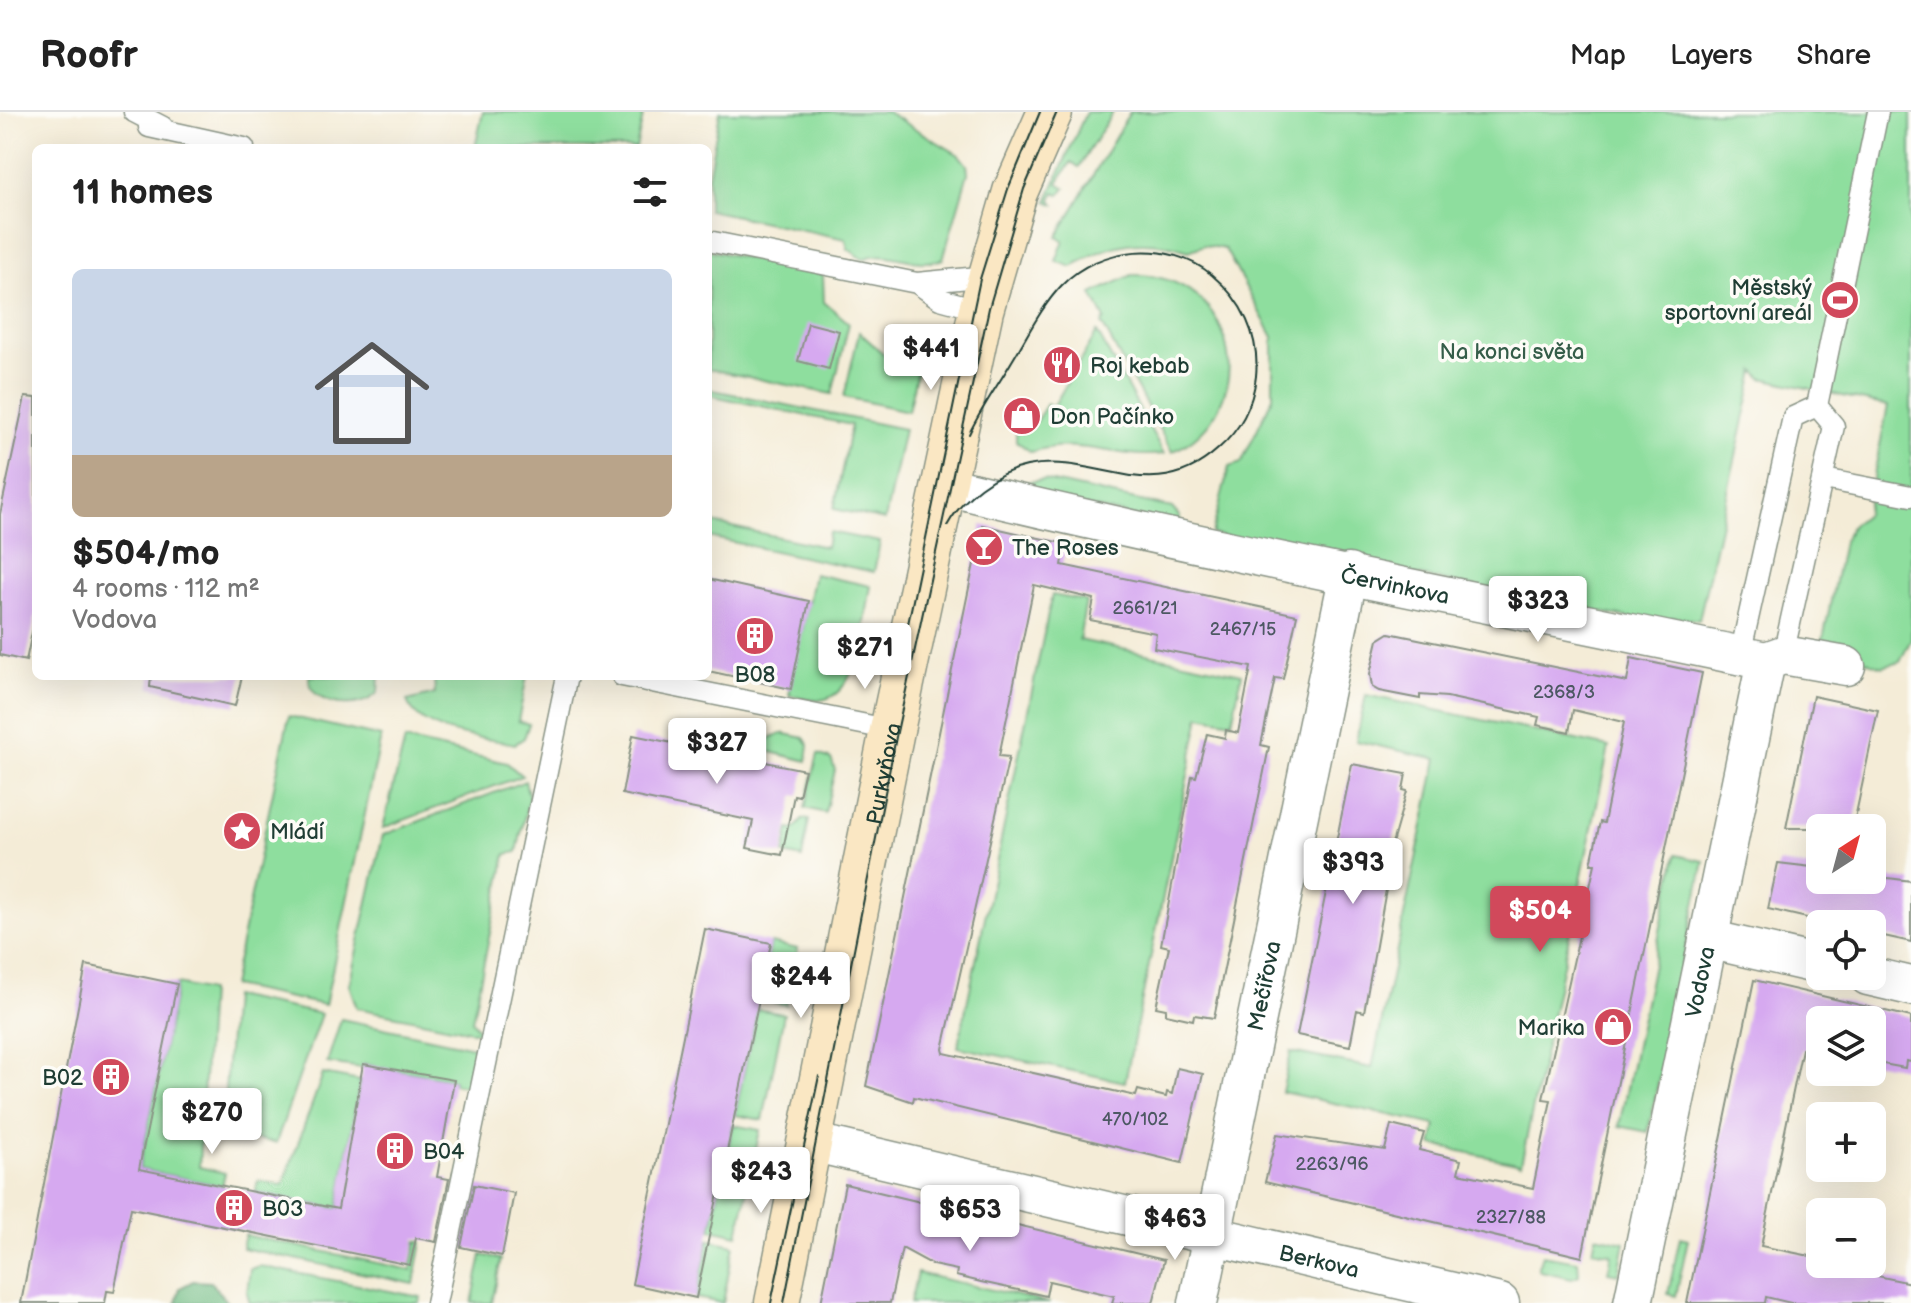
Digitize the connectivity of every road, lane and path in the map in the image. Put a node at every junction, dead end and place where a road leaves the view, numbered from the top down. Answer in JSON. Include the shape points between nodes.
{"nodes":[{"id":1,"x":134,"y":112,"type":"edge"},
{"id":2,"x":1050,"y":112,"type":"edge"},
{"id":3,"x":1878,"y":112,"type":"edge"},
{"id":4,"x":149,"y":127,"type":"dead end"},
{"id":5,"x":174,"y":132,"type":"junction"},
{"id":6,"x":226,"y":144,"type":"edge"},
{"id":7,"x":712,"y":242,"type":"edge"},
{"id":8,"x":917,"y":283,"type":"junction"},
{"id":9,"x":985,"y":293,"type":"junction"},
{"id":10,"x":1817,"y":406,"type":"junction"},
{"id":11,"x":1824,"y":479,"type":"junction"},
{"id":12,"x":946,"y":486,"type":"junction"},
{"id":13,"x":1911,"y":496,"type":"edge"},
{"id":14,"x":1349,"y":573,"type":"junction"},
{"id":15,"x":1763,"y":657,"type":"junction"},
{"id":16,"x":1846,"y":666,"type":"dead end"},
{"id":17,"x":566,"y":680,"type":"edge"},
{"id":18,"x":642,"y":680,"type":"edge"},
{"id":19,"x":892,"y":730,"type":"junction"},
{"id":20,"x":1708,"y":939,"type":"junction"},
{"id":21,"x":1806,"y":962,"type":"edge"},
{"id":22,"x":1886,"y":980,"type":"edge"},
{"id":23,"x":1911,"y":986,"type":"edge"},
{"id":24,"x":811,"y":1142,"type":"junction"},
{"id":25,"x":1212,"y":1233,"type":"junction"},
{"id":26,"x":436,"y":1303,"type":"edge"},
{"id":27,"x":777,"y":1303,"type":"edge"},
{"id":28,"x":1198,"y":1303,"type":"edge"},
{"id":29,"x":1500,"y":1303,"type":"edge"},
{"id":30,"x":1633,"y":1303,"type":"edge"}],
"edges":[{"from":1,"to":5,"type":"lane"},
{"from":2,"to":9,"type":"street","name":"Purkyňova","via":[[1015,192]]},
{"from":3,"to":10,"type":"lane"},
{"from":4,"to":5,"type":"lane"},
{"from":5,"to":6,"type":"lane"},
{"from":7,"to":8,"type":"lane"},
{"from":8,"to":9,"type":"lane"},
{"from":8,"to":9,"type":"lane","via":[[940,299]]},
{"from":9,"to":12,"type":"street","name":"Purkyňova"},
{"from":10,"to":11,"type":"lane","via":[[1834,426]]},
{"from":10,"to":15,"type":"lane","via":[[1793,417]]},
{"from":11,"to":13,"type":"lane"},
{"from":11,"to":15,"type":"lane"},
{"from":12,"to":14,"type":"street","name":"Červinkova"},
{"from":12,"to":19,"type":"street","name":"Purkyňova"},
{"from":14,"to":15,"type":"street","name":"Červinkova"},
{"from":14,"to":25,"type":"street","name":"Mečířova"},
{"from":15,"to":16,"type":"street","name":"Červinkova"},
{"from":15,"to":20,"type":"street","name":"Vodova"},
{"from":17,"to":26,"type":"lane"},
{"from":18,"to":19,"type":"lane"},
{"from":19,"to":24,"type":"street","name":"Purkyňova"},
{"from":20,"to":21,"type":"street"},
{"from":20,"to":30,"type":"street","name":"Vodova"},
{"from":22,"to":23,"type":"street"},
{"from":24,"to":25,"type":"street","name":"Berkova"},
{"from":24,"to":27,"type":"street","name":"Purkyňova"},
{"from":25,"to":28,"type":"street","name":"Mečířova"},
{"from":25,"to":29,"type":"street","name":"Berkova"}]}
